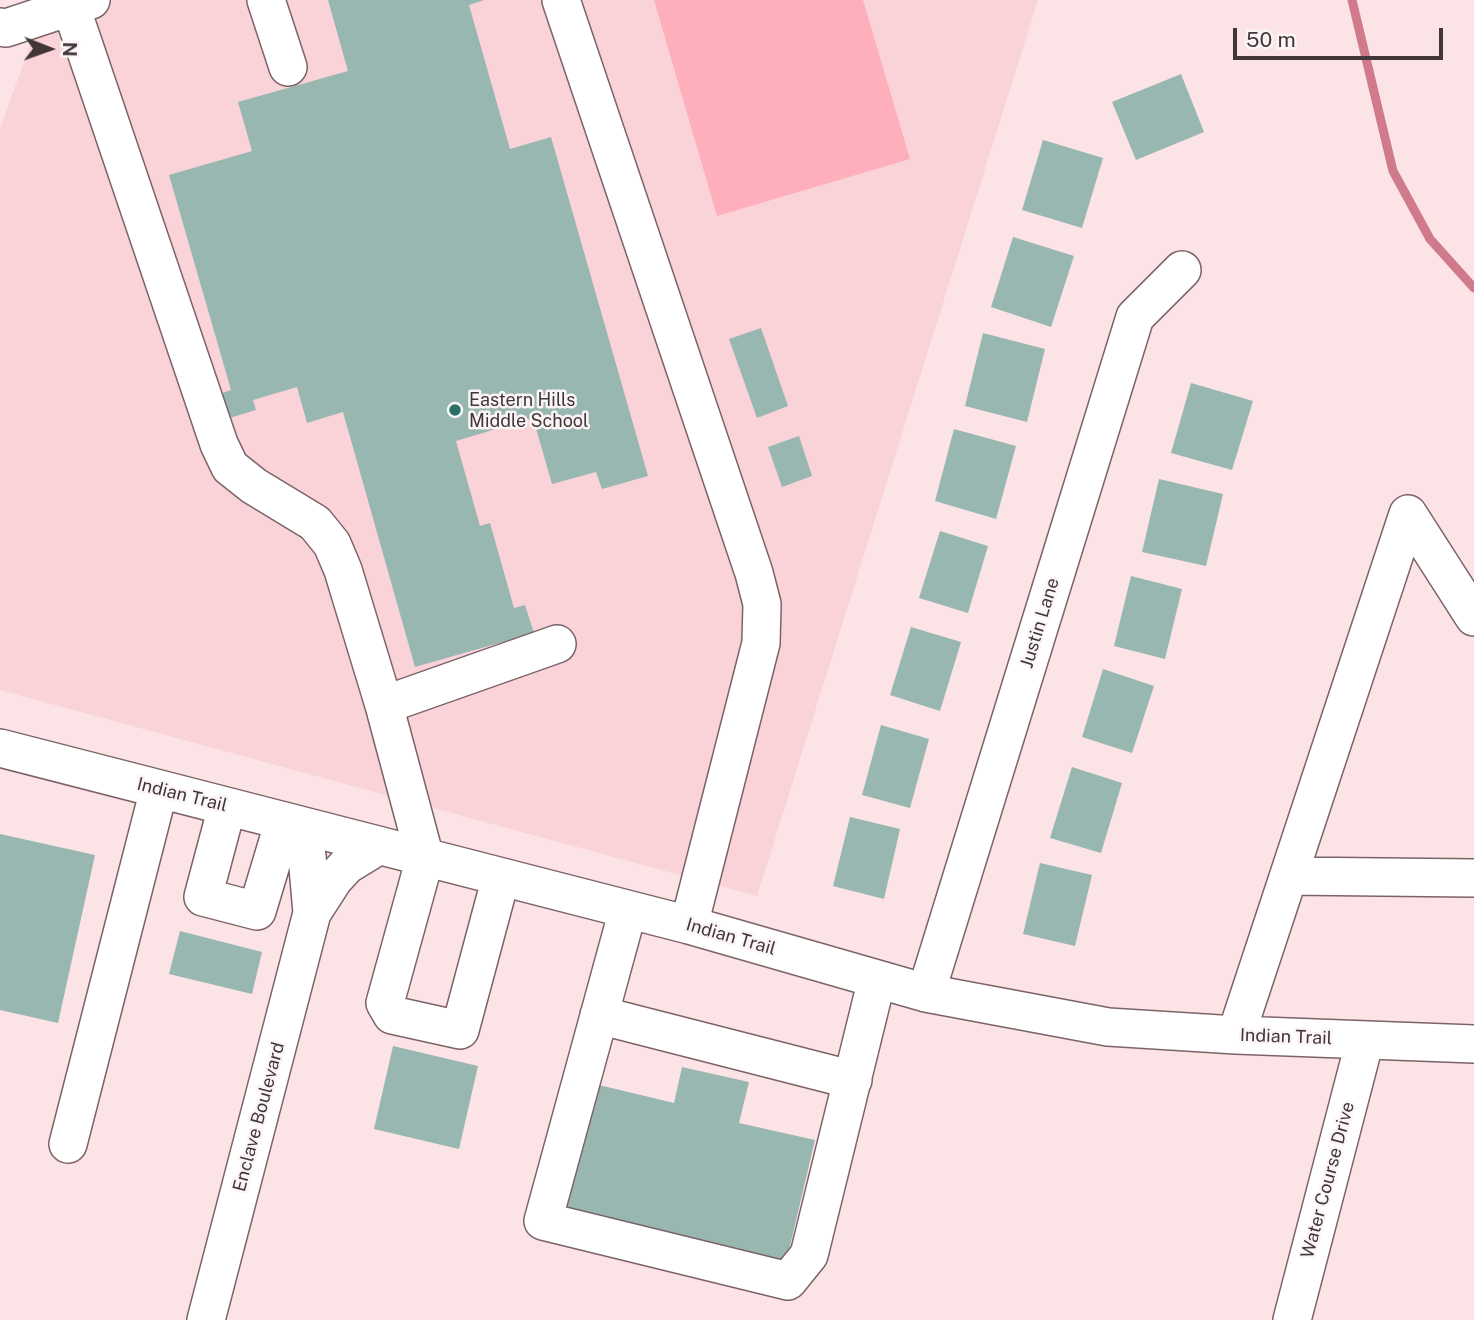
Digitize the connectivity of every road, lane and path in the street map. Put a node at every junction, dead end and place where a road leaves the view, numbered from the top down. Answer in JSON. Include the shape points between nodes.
{"nodes":[{"id":1,"x":266,"y":0,"type":"edge"},
{"id":2,"x":561,"y":0,"type":"edge"},
{"id":3,"x":81,"y":3,"type":"edge"},
{"id":4,"x":5,"y":25,"type":"edge"},
{"id":5,"x":288,"y":67,"type":"dead end"},
{"id":6,"x":1182,"y":270,"type":"dead end"},
{"id":7,"x":1474,"y":617,"type":"edge"},
{"id":8,"x":557,"y":644,"type":"dead end"},
{"id":9,"x":384,"y":705,"type":"junction"},
{"id":10,"x":0,"y":748,"type":"edge"},
{"id":11,"x":159,"y":789,"type":"junction"},
{"id":12,"x":228,"y":807,"type":"junction"},
{"id":13,"x":292,"y":823,"type":"junction"},
{"id":14,"x":378,"y":846,"type":"junction"},
{"id":15,"x":425,"y":858,"type":"junction"},
{"id":16,"x":1289,"y":876,"type":"junction"},
{"id":17,"x":501,"y":877,"type":"junction"},
{"id":18,"x":1474,"y":878,"type":"edge"},
{"id":19,"x":628,"y":910,"type":"junction"},
{"id":20,"x":312,"y":914,"type":"junction"},
{"id":21,"x":689,"y":925,"type":"junction"},
{"id":22,"x":877,"y":979,"type":"junction"},
{"id":23,"x":926,"y":993,"type":"junction"},
{"id":24,"x":599,"y":1015,"type":"junction"},
{"id":25,"x":1236,"y":1035,"type":"junction"},
{"id":26,"x":1365,"y":1040,"type":"junction"},
{"id":27,"x":1474,"y":1044,"type":"edge"},
{"id":28,"x":853,"y":1080,"type":"junction"},
{"id":29,"x":68,"y":1144,"type":"dead end"},
{"id":30,"x":206,"y":1320,"type":"edge"},
{"id":31,"x":1292,"y":1320,"type":"edge"}],
"edges":[{"from":1,"to":5,"type":"street"},
{"from":2,"to":21,"type":"street","via":[[762,604],[761,643]]},
{"from":3,"to":4,"type":"street"},
{"from":3,"to":9,"type":"street","via":[[219,444],[230,467],[315,523],[332,544]]},
{"from":6,"to":23,"type":"street","name":"Justin Lane","via":[[1135,317]]},
{"from":7,"to":16,"type":"street","via":[[1408,514]]},
{"from":8,"to":9,"type":"street"},
{"from":9,"to":15,"type":"street"},
{"from":10,"to":11,"type":"street","name":"Indian Trail"},
{"from":11,"to":12,"type":"street","name":"Indian Trail"},
{"from":11,"to":29,"type":"street"},
{"from":12,"to":13,"type":"street","name":"Indian Trail"},
{"from":12,"to":13,"type":"street","via":[[204,897],[257,911]]},
{"from":13,"to":14,"type":"street","name":"Indian Trail"},
{"from":13,"to":20,"type":"street","name":"Enclave Boulevard","via":[[307,856]]},
{"from":14,"to":15,"type":"street","name":"Indian Trail"},
{"from":14,"to":20,"type":"street","name":"Enclave Boulevard","via":[[334,879]]},
{"from":15,"to":17,"type":"street","name":"Indian Trail"},
{"from":15,"to":17,"type":"street","via":[[384,1003],[392,1015],[460,1030]]},
{"from":16,"to":18,"type":"street"},
{"from":16,"to":25,"type":"street"},
{"from":17,"to":19,"type":"street","name":"Indian Trail"},
{"from":19,"to":21,"type":"street","name":"Indian Trail"},
{"from":19,"to":24,"type":"street"},
{"from":20,"to":30,"type":"street","name":"Enclave Boulevard"},
{"from":21,"to":22,"type":"street","name":"Indian Trail"},
{"from":22,"to":23,"type":"street","name":"Indian Trail"},
{"from":22,"to":28,"type":"street"},
{"from":23,"to":25,"type":"street","name":"Indian Trail","via":[[1108,1027]]},
{"from":24,"to":28,"type":"street"},
{"from":24,"to":28,"type":"street","via":[[543,1221],[789,1281],[809,1255]]},
{"from":25,"to":26,"type":"street","name":"Indian Trail"},
{"from":26,"to":27,"type":"street","name":"Indian Trail"},
{"from":26,"to":31,"type":"street","name":"Water Course Drive"}]}
